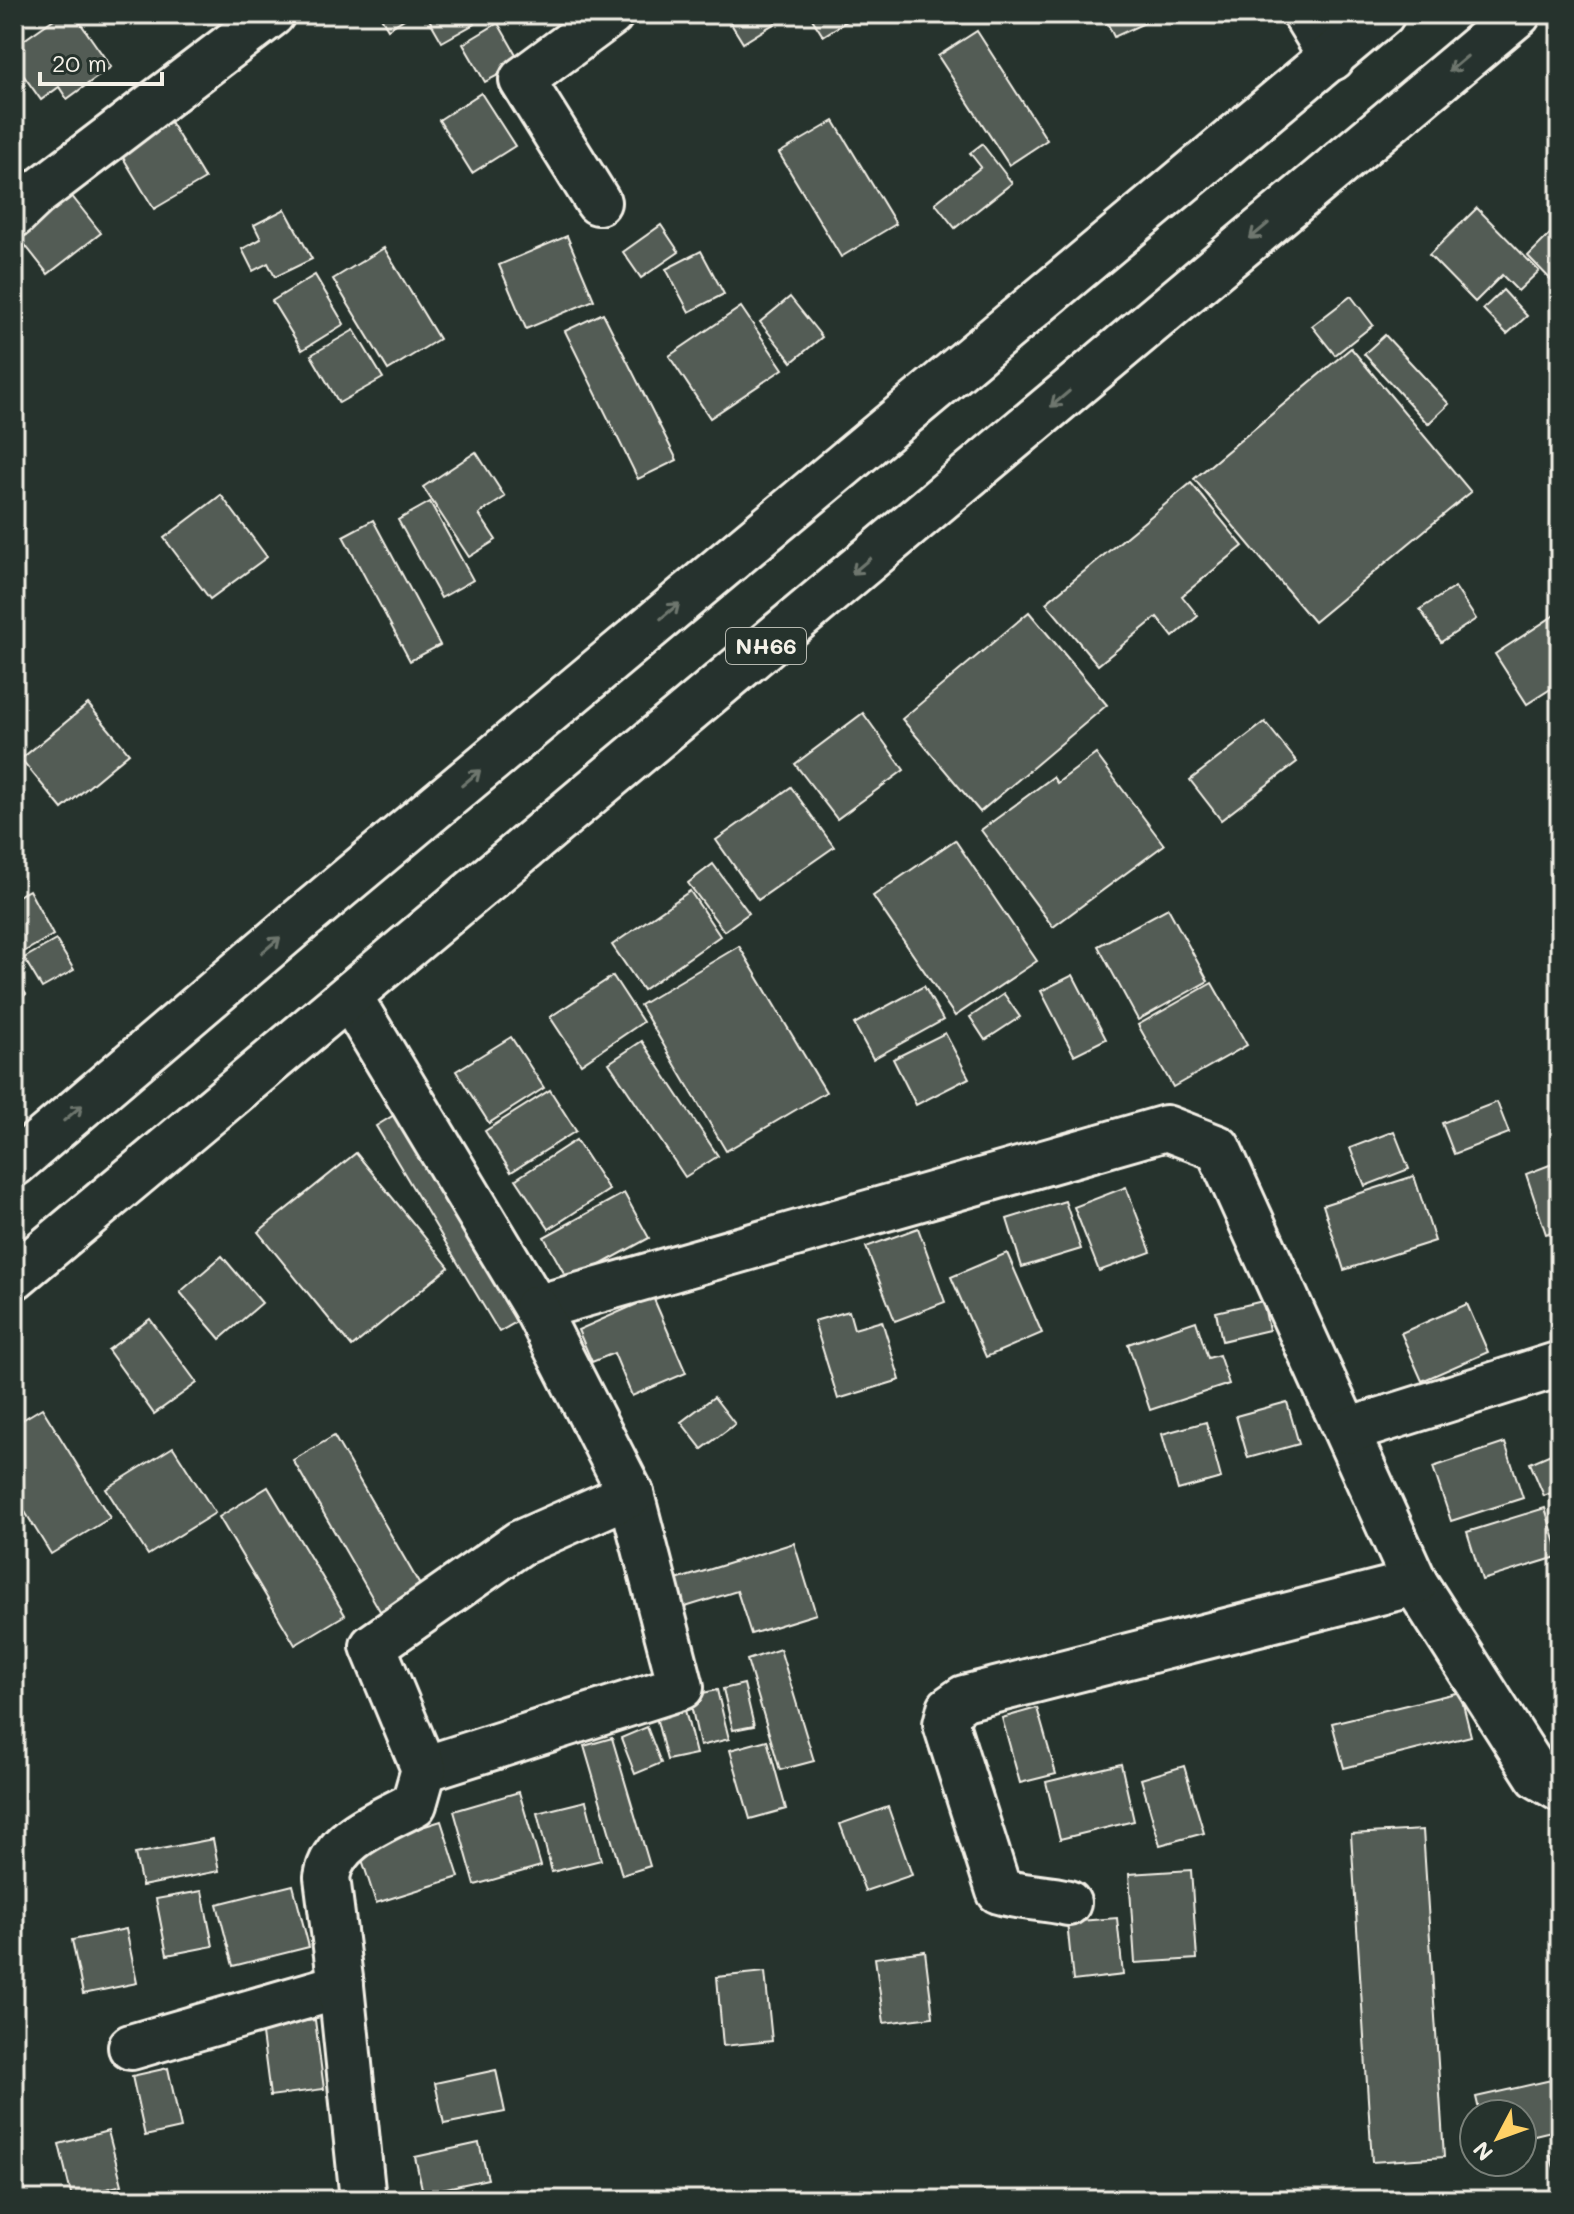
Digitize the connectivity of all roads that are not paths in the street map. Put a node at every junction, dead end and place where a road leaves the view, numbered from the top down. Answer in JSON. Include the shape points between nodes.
{"nodes":[{"id":1,"x":272,"y":14,"type":"edge"},
{"id":2,"x":611,"y":14,"type":"edge"},
{"id":3,"x":1305,"y":14,"type":"edge"},
{"id":4,"x":1382,"y":14,"type":"edge"},
{"id":5,"x":1518,"y":14,"type":"edge"},
{"id":6,"x":1332,"y":58,"type":"junction"},
{"id":7,"x":598,"y":202,"type":"dead end"},
{"id":8,"x":14,"y":215,"type":"edge"},
{"id":9,"x":349,"y":996,"type":"junction"},
{"id":10,"x":14,"y":1164,"type":"edge"},
{"id":11,"x":14,"y":1277,"type":"edge"},
{"id":12,"x":536,"y":1308,"type":"junction"},
{"id":13,"x":1560,"y":1364,"type":"edge"},
{"id":14,"x":1347,"y":1431,"type":"junction"},
{"id":15,"x":631,"y":1494,"type":"junction"},
{"id":16,"x":1415,"y":1583,"type":"junction"},
{"id":17,"x":424,"y":1769,"type":"junction"},
{"id":18,"x":1560,"y":1789,"type":"edge"},
{"id":19,"x":1068,"y":1903,"type":"dead end"},
{"id":20,"x":341,"y":1986,"type":"junction"},
{"id":21,"x":131,"y":2047,"type":"dead end"},
{"id":22,"x":363,"y":2200,"type":"edge"}],
"edges":[{"from":1,"to":8,"type":"main road"},
{"from":2,"to":7,"type":"main road","via":[[522,80]]},
{"from":3,"to":6,"type":"main road"},
{"from":4,"to":6,"type":"main road"},
{"from":5,"to":9,"type":"main road","number":"NH66","one_way":true},
{"from":10,"to":6,"type":"main road","one_way":true},
{"from":9,"to":11,"type":"main road","number":"NH66"},
{"from":9,"to":12,"type":"main road"},
{"from":12,"to":14,"type":"main road","via":[[1166,1128],[1218,1148]]},
{"from":12,"to":15,"type":"main road"},
{"from":13,"to":14,"type":"main road"},
{"from":14,"to":16,"type":"main road"},
{"from":15,"to":17,"type":"main road","via":[[520,1543],[373,1646]]},
{"from":15,"to":17,"type":"main road","via":[[681,1687]]},
{"from":16,"to":18,"type":"main road","via":[[1538,1776]]},
{"from":16,"to":19,"type":"main road","via":[[964,1698],[950,1708],[946,1724],[999,1891]]},
{"from":17,"to":20,"type":"main road","via":[[414,1804],[353,1838],[329,1860]]},
{"from":20,"to":21,"type":"main road"},
{"from":20,"to":22,"type":"main road"}]}
